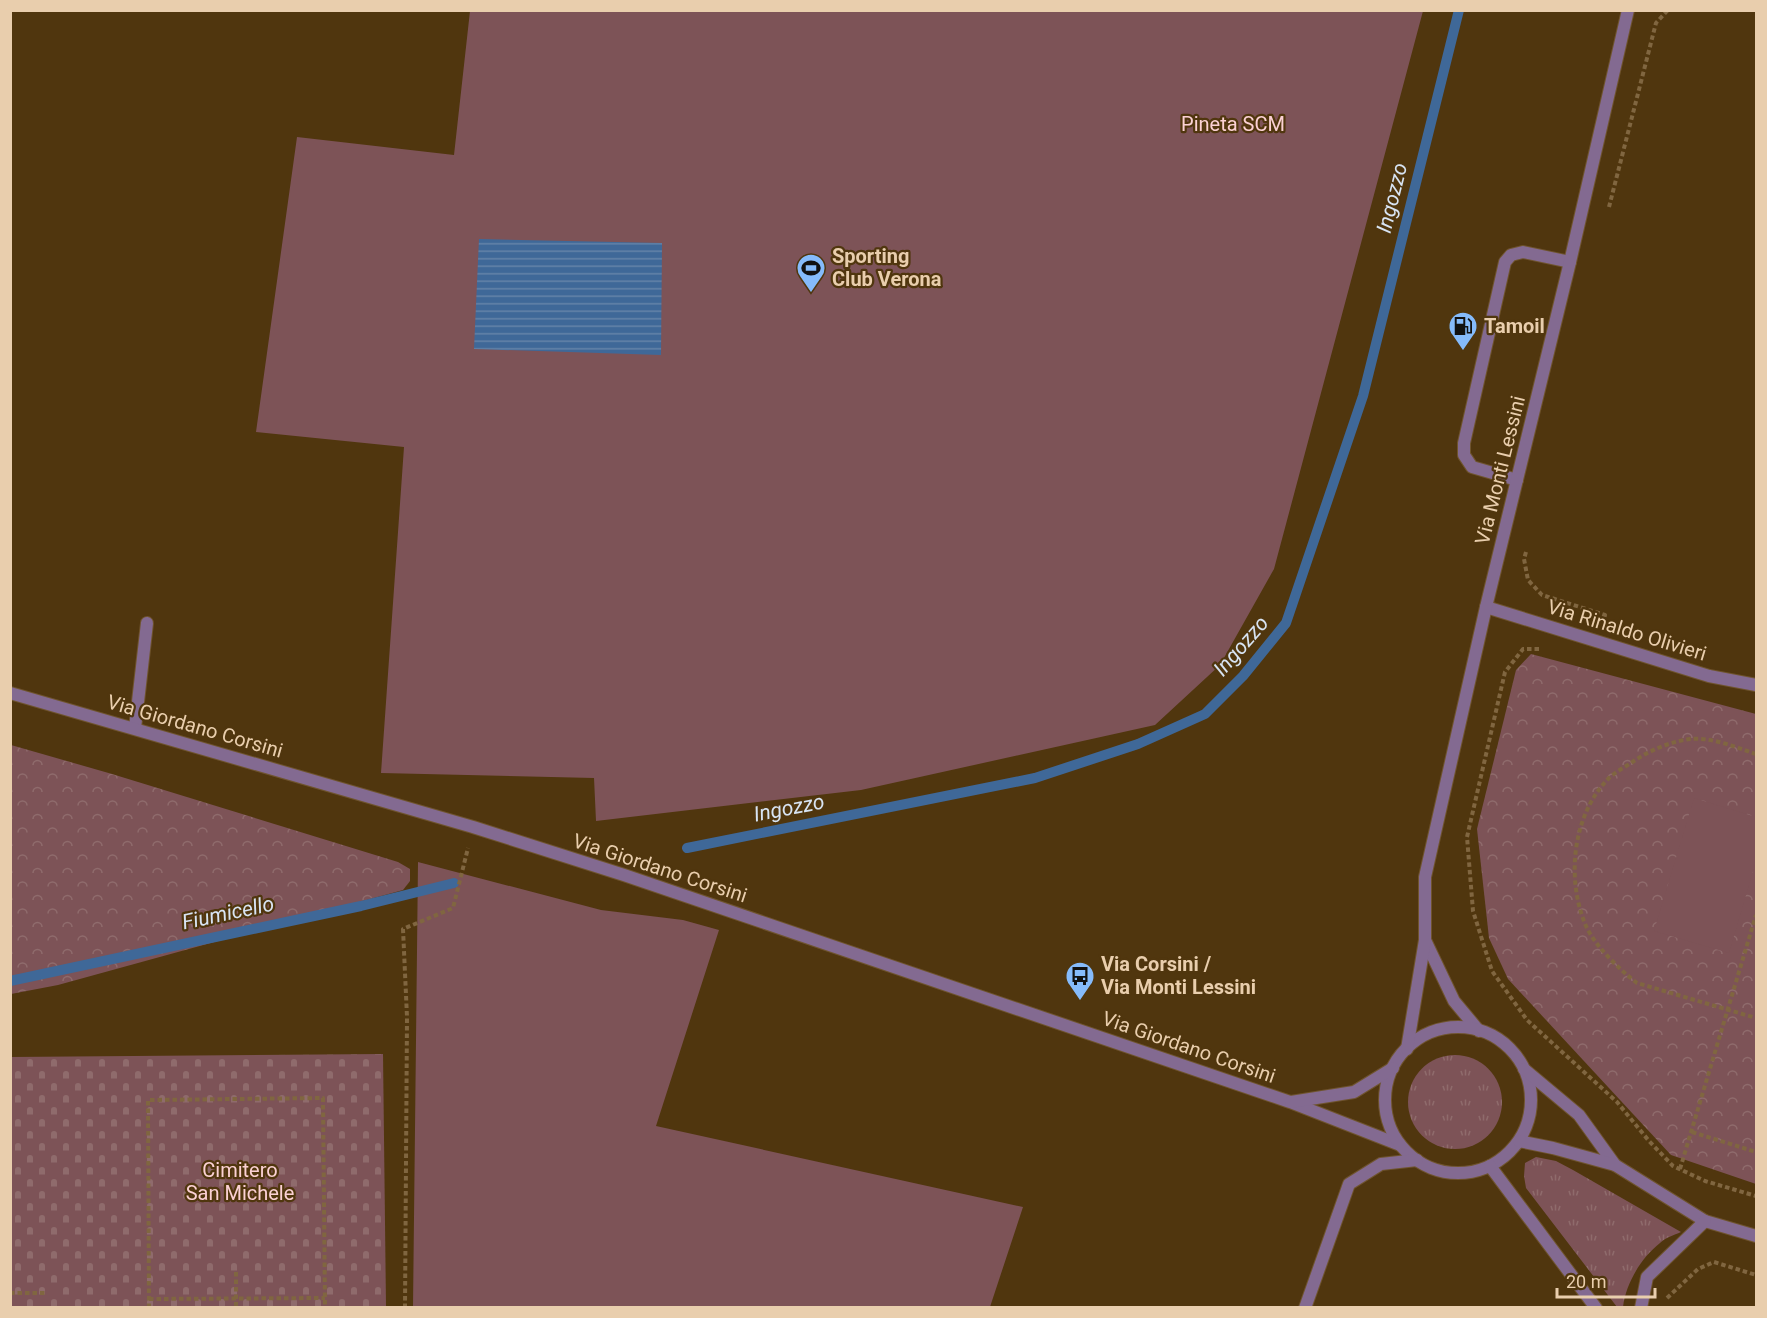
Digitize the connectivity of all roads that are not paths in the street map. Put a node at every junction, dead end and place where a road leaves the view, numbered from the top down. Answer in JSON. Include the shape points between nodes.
{"nodes":[{"id":1,"x":1628,"y":10,"type":"edge"},
{"id":2,"x":1570,"y":262,"type":"junction"},
{"id":3,"x":1517,"y":480,"type":"junction"},
{"id":4,"x":1486,"y":607,"type":"junction"},
{"id":5,"x":147,"y":623,"type":"dead end"},
{"id":6,"x":1756,"y":685,"type":"edge"},
{"id":7,"x":10,"y":693,"type":"edge"},
{"id":8,"x":135,"y":728,"type":"junction"},
{"id":9,"x":1425,"y":940,"type":"junction"},
{"id":10,"x":1479,"y":1030,"type":"junction"},
{"id":11,"x":1407,"y":1048,"type":"junction"},
{"id":12,"x":1393,"y":1068,"type":"junction"},
{"id":13,"x":1524,"y":1069,"type":"junction"},
{"id":14,"x":1290,"y":1102,"type":"junction"},
{"id":15,"x":1519,"y":1141,"type":"junction"},
{"id":16,"x":1400,"y":1144,"type":"junction"},
{"id":17,"x":1417,"y":1160,"type":"junction"},
{"id":18,"x":1616,"y":1165,"type":"junction"},
{"id":19,"x":1490,"y":1166,"type":"junction"},
{"id":20,"x":1705,"y":1221,"type":"junction"},
{"id":21,"x":1756,"y":1236,"type":"edge"},
{"id":22,"x":1305,"y":1308,"type":"edge"},
{"id":23,"x":1596,"y":1308,"type":"edge"},
{"id":24,"x":1641,"y":1308,"type":"edge"}],
"edges":[{"from":1,"to":2,"type":"street","name":"Via Monti Lessini"},
{"from":2,"to":3,"type":"street","name":"Via Monti Lessini"},
{"from":2,"to":3,"type":"street","via":[[1523,252],[1511,255],[1505,262],[1464,455],[1472,467]]},
{"from":3,"to":4,"type":"street","name":"Via Monti Lessini"},
{"from":4,"to":6,"type":"street","name":"Via Rinaldo Olivieri","via":[[1709,676]]},
{"from":4,"to":9,"type":"street","name":"Via Monti Lessini","via":[[1425,877]]},
{"from":5,"to":8,"type":"street"},
{"from":7,"to":8,"type":"street","name":"Via Giordano Corsini"},
{"from":8,"to":14,"type":"street","name":"Via Giordano Corsini","via":[[624,875]]},
{"from":9,"to":10,"type":"street","name":"Via Monti Lessini","via":[[1454,1001]]},
{"from":9,"to":11,"type":"street","name":"Via Monti Lessini"},
{"from":10,"to":11,"type":"street","via":[[1440,1030]]},
{"from":10,"to":13,"type":"street","via":[[1513,1052]]},
{"from":11,"to":12,"type":"street"},
{"from":12,"to":14,"type":"street","name":"Via Giordano Corsini","via":[[1354,1092]]},
{"from":12,"to":16,"type":"street","via":[[1386,1107]]},
{"from":13,"to":15,"type":"street","via":[[1531,1106]]},
{"from":13,"to":18,"type":"street","via":[[1579,1114]]},
{"from":14,"to":16,"type":"street","name":"Via Giordano Corsini"},
{"from":15,"to":18,"type":"street"},
{"from":15,"to":19,"type":"street"},
{"from":16,"to":17,"type":"street"},
{"from":17,"to":19,"type":"street","via":[[1448,1172],[1464,1173]]},
{"from":17,"to":22,"type":"street","via":[[1381,1164],[1349,1184]]},
{"from":18,"to":20,"type":"street"},
{"from":19,"to":23,"type":"street"},
{"from":20,"to":21,"type":"street"},
{"from":20,"to":24,"type":"street","via":[[1647,1276]]}]}
